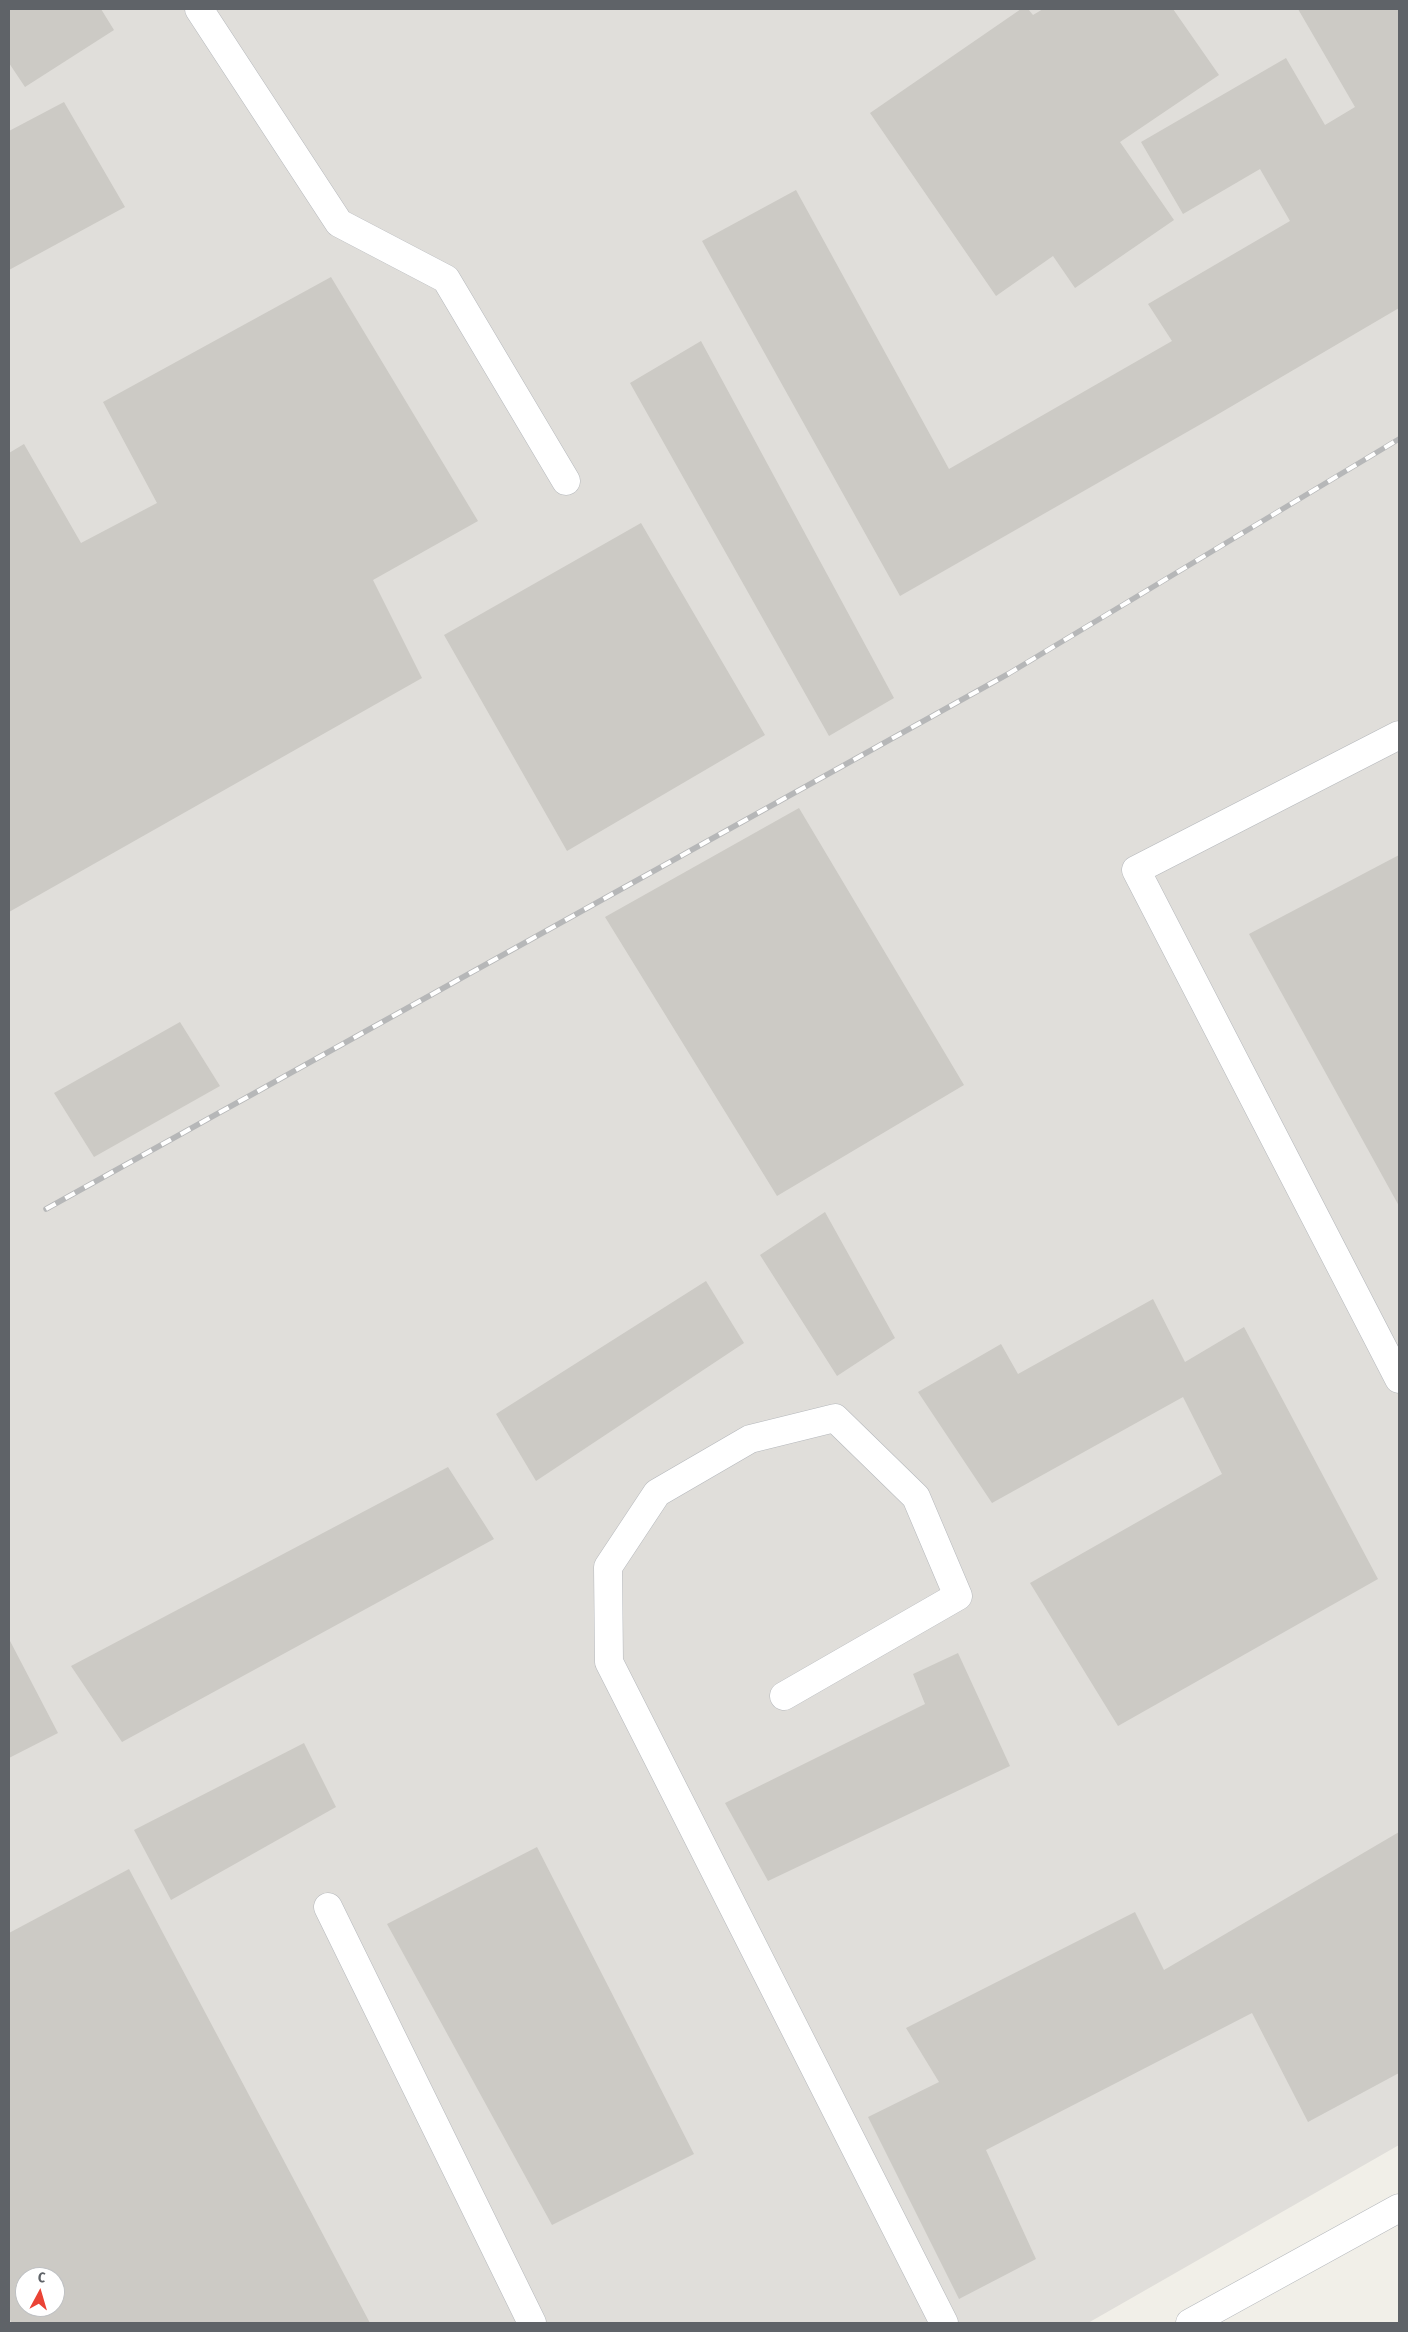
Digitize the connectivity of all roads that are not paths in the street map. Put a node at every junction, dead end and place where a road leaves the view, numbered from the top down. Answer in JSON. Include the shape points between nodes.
{"nodes":[{"id":1,"x":199,"y":9,"type":"edge"},
{"id":2,"x":566,"y":481,"type":"dead end"},
{"id":3,"x":1399,"y":734,"type":"edge"},
{"id":4,"x":1399,"y":1379,"type":"edge"},
{"id":5,"x":784,"y":1696,"type":"dead end"},
{"id":6,"x":328,"y":1907,"type":"dead end"},
{"id":7,"x":1399,"y":2208,"type":"edge"},
{"id":8,"x":532,"y":2323,"type":"edge"},
{"id":9,"x":944,"y":2323,"type":"edge"},
{"id":10,"x":1190,"y":2323,"type":"edge"}],
"edges":[{"from":1,"to":2,"type":"street","via":[[339,223],[446,279]]},
{"from":3,"to":4,"type":"street","via":[[1136,870]]},
{"from":5,"to":9,"type":"street","via":[[958,1596],[916,1497],[835,1418],[750,1439],[657,1493],[608,1567],[609,1662]]},
{"from":6,"to":8,"type":"street"},
{"from":7,"to":10,"type":"street"}]}
